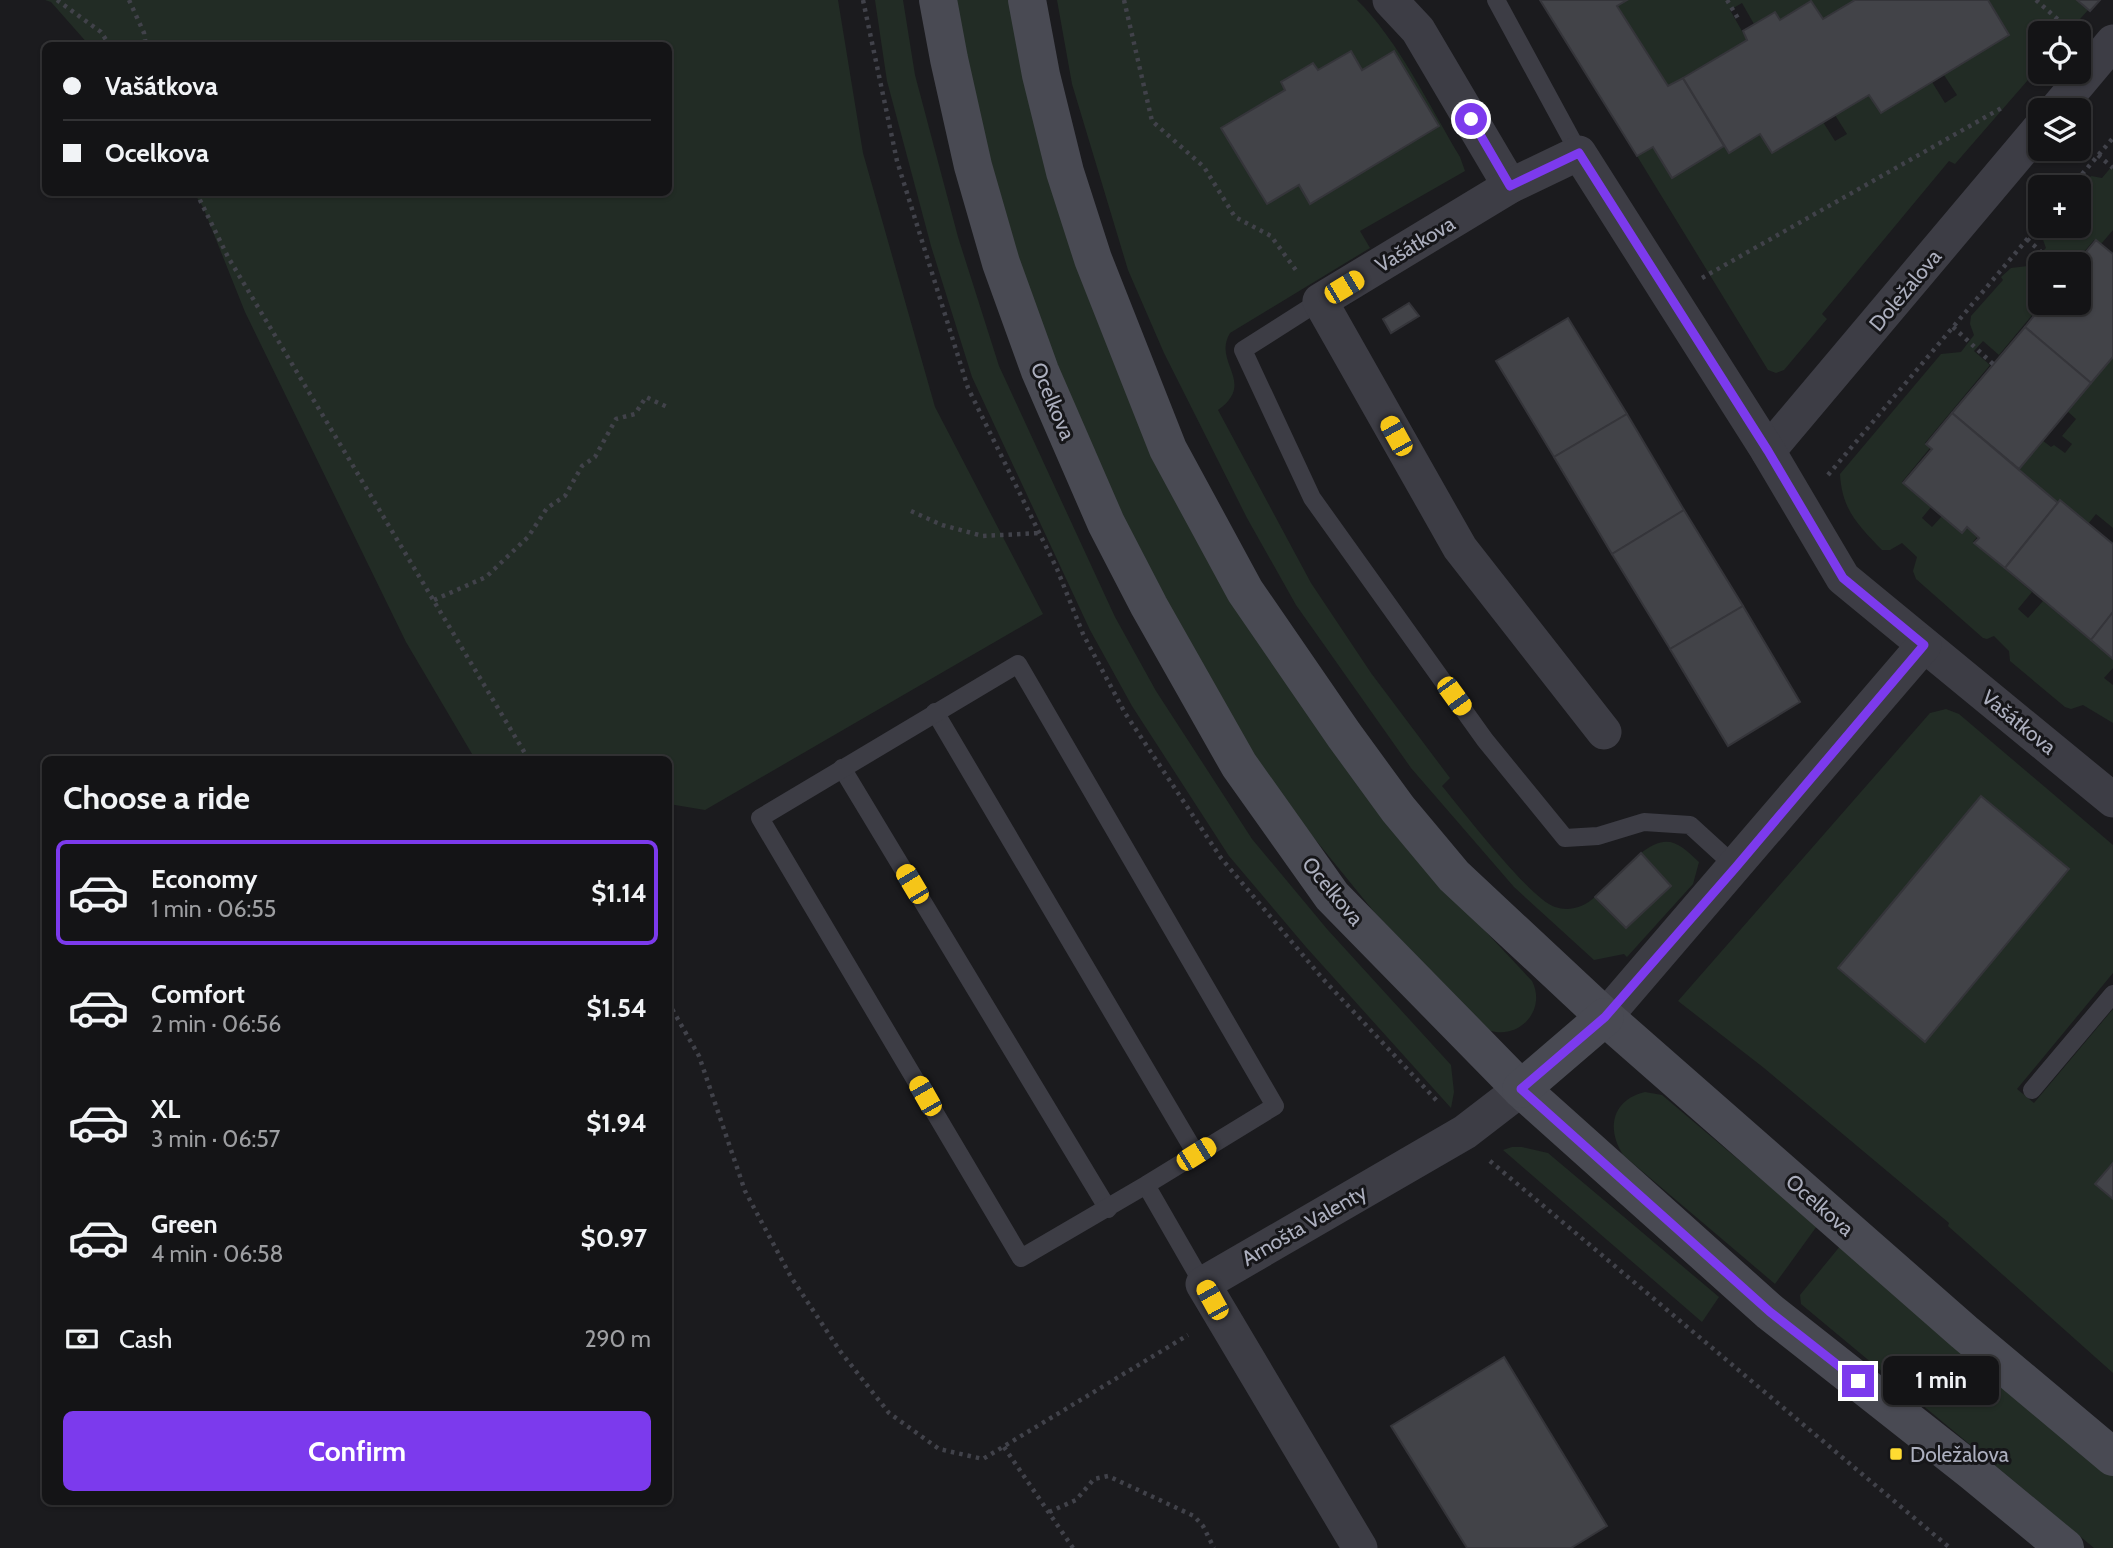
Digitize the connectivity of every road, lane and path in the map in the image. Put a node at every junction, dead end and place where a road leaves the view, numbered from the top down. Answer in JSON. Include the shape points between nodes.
{"nodes":[{"id":1,"x":57,"y":0,"type":"edge"},
{"id":2,"x":129,"y":0,"type":"edge"},
{"id":3,"x":938,"y":0,"type":"edge"},
{"id":4,"x":1027,"y":0,"type":"edge"},
{"id":5,"x":1124,"y":0,"type":"edge"},
{"id":6,"x":1390,"y":0,"type":"edge"},
{"id":7,"x":1496,"y":0,"type":"edge"},
{"id":8,"x":1727,"y":0,"type":"edge"},
{"id":9,"x":2036,"y":0,"type":"edge"},
{"id":10,"x":1739,"y":20,"type":"dead end"},
{"id":11,"x":2060,"y":21,"type":"edge"},
{"id":12,"x":107,"y":42,"type":"edge"},
{"id":13,"x":145,"y":42,"type":"edge"},
{"id":14,"x":2113,"y":42,"type":"edge"},
{"id":15,"x":2066,"y":98,"type":"edge"},
{"id":16,"x":2009,"y":104,"type":"dead end"},
{"id":17,"x":2113,"y":138,"type":"edge"},
{"id":18,"x":2028,"y":142,"type":"edge"},
{"id":19,"x":1579,"y":153,"type":"junction"},
{"id":20,"x":2098,"y":155,"type":"junction"},
{"id":21,"x":2113,"y":168,"type":"edge"},
{"id":22,"x":2081,"y":175,"type":"edge"},
{"id":23,"x":1510,"y":186,"type":"junction"},
{"id":24,"x":198,"y":196,"type":"edge"},
{"id":25,"x":2027,"y":239,"type":"joint"},
{"id":26,"x":2041,"y":252,"type":"edge"},
{"id":27,"x":1670,"y":296,"type":"junction"},
{"id":28,"x":1320,"y":301,"type":"junction"},
{"id":29,"x":1953,"y":327,"type":"junction"},
{"id":30,"x":1993,"y":364,"type":"dead end"},
{"id":31,"x":667,"y":407,"type":"dead end"},
{"id":32,"x":1791,"y":425,"type":"junction"},
{"id":33,"x":1768,"y":451,"type":"junction"},
{"id":34,"x":911,"y":511,"type":"dead end"},
{"id":35,"x":1040,"y":533,"type":"dead end"},
{"id":36,"x":433,"y":601,"type":"dead end"},
{"id":37,"x":1924,"y":645,"type":"junction"},
{"id":38,"x":935,"y":712,"type":"junction"},
{"id":39,"x":1604,"y":732,"type":"dead end"},
{"id":40,"x":527,"y":756,"type":"edge"},
{"id":41,"x":842,"y":768,"type":"junction"},
{"id":42,"x":2113,"y":800,"type":"edge"},
{"id":43,"x":1736,"y":867,"type":"junction"},
{"id":44,"x":2113,"y":994,"type":"edge"},
{"id":45,"x":672,"y":1009,"type":"edge"},
{"id":46,"x":1605,"y":1017,"type":"junction"},
{"id":47,"x":1521,"y":1089,"type":"junction"},
{"id":48,"x":2032,"y":1090,"type":"dead end"},
{"id":49,"x":1465,"y":1132,"type":"junction"},
{"id":50,"x":1196,"y":1154,"type":"junction"},
{"id":51,"x":1146,"y":1185,"type":"junction"},
{"id":52,"x":1108,"y":1209,"type":"junction"},
{"id":53,"x":1203,"y":1284,"type":"junction"},
{"id":54,"x":1221,"y":1315,"type":"junction"},
{"id":55,"x":1004,"y":1447,"type":"junction"},
{"id":56,"x":2113,"y":1457,"type":"edge"},
{"id":57,"x":1049,"y":1512,"type":"junction"},
{"id":58,"x":1073,"y":1548,"type":"edge"},
{"id":59,"x":1214,"y":1548,"type":"edge"},
{"id":60,"x":1360,"y":1548,"type":"edge"},
{"id":61,"x":1950,"y":1548,"type":"edge"},
{"id":62,"x":2065,"y":1548,"type":"edge"}],
"edges":[{"from":1,"to":12,"type":"path","via":[[101,32]]},
{"from":2,"to":13,"type":"path"},
{"from":3,"to":47,"type":"street","name":"Ocelkova","via":[[973,166],[1001,263],[1040,371],[1106,523],[1149,606],[1239,765],[1332,896]]},
{"from":4,"to":46,"type":"street","name":"Ocelkova","via":[[1065,172],[1093,259],[1168,449],[1245,591],[1344,735],[1430,848]]},
{"from":5,"to":28,"type":"path","via":[[1152,121],[1204,167],[1235,217],[1271,236]]},
{"from":6,"to":23,"type":"street","via":[[1418,30]]},
{"from":7,"to":19,"type":"lane"},
{"from":8,"to":10,"type":"path"},
{"from":9,"to":11,"type":"path"},
{"from":14,"to":15,"type":"street"},
{"from":16,"to":27,"type":"path"},
{"from":17,"to":20,"type":"path"},
{"from":18,"to":32,"type":"street","name":"Doležalova"},
{"from":19,"to":23,"type":"street","name":"Vašátkova"},
{"from":19,"to":27,"type":"street","name":"Vašátkova"},
{"from":20,"to":21,"type":"path"},
{"from":20,"to":22,"type":"path"},
{"from":23,"to":28,"type":"street","name":"Vašátkova"},
{"from":24,"to":40,"type":"path","via":[[228,257]]},
{"from":25,"to":26,"type":"path"},
{"from":25,"to":29,"type":"path"},
{"from":27,"to":33,"type":"street","name":"Vašátkova"},
{"from":28,"to":39,"type":"street","via":[[1460,548]]},
{"from":28,"to":43,"type":"lane","via":[[1243,350],[1312,498],[1486,740],[1565,838],[1598,836],[1644,822],[1690,825]]},
{"from":29,"to":30,"type":"path"},
{"from":29,"to":32,"type":"path","via":[[1825,478]]},
{"from":31,"to":36,"type":"path","via":[[646,397],[635,414],[615,419],[595,457],[582,466],[565,496],[547,508],[528,537],[486,577]]},
{"from":32,"to":33,"type":"street","name":"Doležalova"},
{"from":33,"to":37,"type":"street","name":"Vašátkova","via":[[1843,578]]},
{"from":34,"to":35,"type":"path","via":[[983,536]]},
{"from":37,"to":42,"type":"street","name":"Vašátkova"},
{"from":37,"to":43,"type":"street"},
{"from":38,"to":41,"type":"lane"},
{"from":38,"to":50,"type":"lane"},
{"from":38,"to":50,"type":"lane","via":[[1018,664],[1275,1105]]},
{"from":41,"to":52,"type":"lane"},
{"from":41,"to":52,"type":"lane","via":[[760,818],[1021,1258]]},
{"from":43,"to":46,"type":"street"},
{"from":44,"to":48,"type":"lane"},
{"from":45,"to":55,"type":"path","via":[[699,1056],[745,1191],[791,1277],[840,1351],[889,1413],[939,1449],[983,1460]]},
{"from":46,"to":47,"type":"street"},
{"from":46,"to":56,"type":"street","name":"Ocelkova"},
{"from":47,"to":49,"type":"street","name":"Arnošta Valenty"},
{"from":47,"to":62,"type":"street","name":"Ocelkova","via":[[1770,1312]]},
{"from":49,"to":53,"type":"street","name":"Arnošta Valenty"},
{"from":49,"to":61,"type":"path","via":[[1488,1159]]},
{"from":50,"to":51,"type":"lane"},
{"from":51,"to":52,"type":"lane"},
{"from":51,"to":53,"type":"lane"},
{"from":53,"to":54,"type":"street"},
{"from":54,"to":55,"type":"path"},
{"from":54,"to":60,"type":"street"},
{"from":55,"to":57,"type":"path"},
{"from":57,"to":58,"type":"path"},
{"from":57,"to":59,"type":"path","via":[[1076,1500],[1094,1479],[1108,1476],[1194,1516]]}]}
